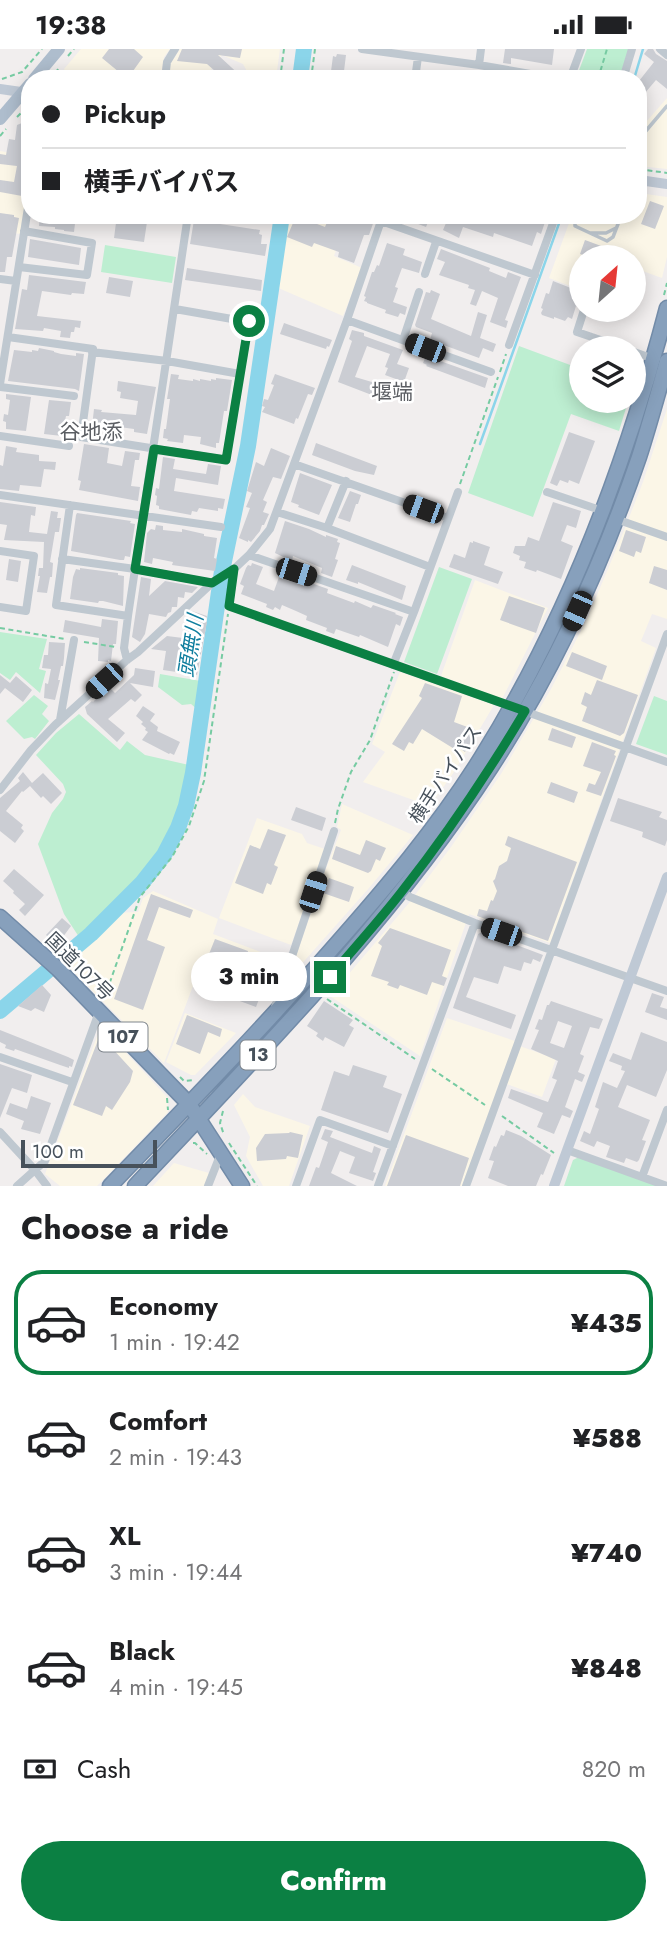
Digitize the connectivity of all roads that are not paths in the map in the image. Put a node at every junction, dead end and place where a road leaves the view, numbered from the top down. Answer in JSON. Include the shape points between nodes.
{"nodes":[{"id":1,"x":175,"y":49,"type":"edge"},
{"id":2,"x":362,"y":49,"type":"edge"},
{"id":3,"x":481,"y":49,"type":"edge"},
{"id":4,"x":581,"y":49,"type":"edge"},
{"id":5,"x":632,"y":49,"type":"edge"},
{"id":6,"x":660,"y":49,"type":"edge"},
{"id":7,"x":63,"y":53,"type":"edge"},
{"id":8,"x":667,"y":55,"type":"edge"},
{"id":9,"x":418,"y":57,"type":"junction"},
{"id":10,"x":479,"y":65,"type":"junction"},
{"id":11,"x":44,"y":70,"type":"edge"},
{"id":12,"x":166,"y":70,"type":"edge"},
{"id":13,"x":416,"y":70,"type":"edge"},
{"id":14,"x":508,"y":70,"type":"edge"},
{"id":15,"x":574,"y":70,"type":"edge"},
{"id":16,"x":626,"y":70,"type":"edge"},
{"id":17,"x":1,"y":84,"type":"edge"},
{"id":18,"x":21,"y":89,"type":"edge"},
{"id":19,"x":21,"y":96,"type":"edge"},
{"id":20,"x":667,"y":106,"type":"edge"},
{"id":21,"x":0,"y":119,"type":"edge"},
{"id":22,"x":647,"y":130,"type":"edge"},
{"id":23,"x":647,"y":181,"type":"edge"},
{"id":24,"x":667,"y":184,"type":"edge"},
{"id":25,"x":25,"y":224,"type":"edge"},
{"id":26,"x":187,"y":224,"type":"edge"},
{"id":27,"x":380,"y":224,"type":"edge"},
{"id":28,"x":396,"y":224,"type":"edge"},
{"id":29,"x":553,"y":224,"type":"edge"},
{"id":30,"x":575,"y":224,"type":"edge"},
{"id":31,"x":24,"y":231,"type":"junction"},
{"id":32,"x":590,"y":233,"type":"junction"},
{"id":33,"x":436,"y":242,"type":"junction"},
{"id":34,"x":19,"y":267,"type":"junction"},
{"id":35,"x":425,"y":274,"type":"dead end"},
{"id":36,"x":535,"y":275,"type":"junction"},
{"id":37,"x":0,"y":279,"type":"edge"},
{"id":38,"x":16,"y":281,"type":"junction"},
{"id":39,"x":419,"y":292,"type":"dead end"},
{"id":40,"x":665,"y":303,"type":"edge"},
{"id":41,"x":0,"y":309,"type":"edge"},
{"id":42,"x":175,"y":309,"type":"junction"},
{"id":43,"x":12,"y":311,"type":"junction"},
{"id":44,"x":347,"y":320,"type":"junction"},
{"id":45,"x":579,"y":322,"type":"edge"},
{"id":46,"x":590,"y":336,"type":"edge"},
{"id":47,"x":8,"y":337,"type":"junction"},
{"id":48,"x":403,"y":340,"type":"junction"},
{"id":49,"x":509,"y":345,"type":"road end"},
{"id":50,"x":93,"y":352,"type":"junction"},
{"id":51,"x":660,"y":360,"type":"edge"},
{"id":52,"x":167,"y":361,"type":"junction"},
{"id":53,"x":491,"y":372,"type":"dead end"},
{"id":54,"x":240,"y":374,"type":"junction"},
{"id":55,"x":0,"y":386,"type":"edge"},
{"id":56,"x":74,"y":396,"type":"dead end"},
{"id":57,"x":0,"y":436,"type":"edge"},
{"id":58,"x":69,"y":446,"type":"dead end"},
{"id":59,"x":154,"y":449,"type":"junction"},
{"id":60,"x":295,"y":464,"type":"junction"},
{"id":61,"x":346,"y":481,"type":"junction"},
{"id":62,"x":458,"y":492,"type":"road end"},
{"id":63,"x":547,"y":492,"type":"dead end"},
{"id":64,"x":0,"y":495,"type":"edge"},
{"id":65,"x":70,"y":505,"type":"junction"},
{"id":66,"x":603,"y":511,"type":"junction"},
{"id":67,"x":277,"y":512,"type":"junction"},
{"id":68,"x":145,"y":515,"type":"junction"},
{"id":69,"x":449,"y":518,"type":"junction"},
{"id":70,"x":616,"y":519,"type":"junction"},
{"id":71,"x":220,"y":527,"type":"dead end"},
{"id":72,"x":327,"y":528,"type":"junction"},
{"id":73,"x":667,"y":537,"type":"edge"},
{"id":74,"x":0,"y":551,"type":"edge"},
{"id":75,"x":249,"y":555,"type":"junction"},
{"id":76,"x":62,"y":559,"type":"junction"},
{"id":77,"x":430,"y":567,"type":"junction"},
{"id":78,"x":135,"y":569,"type":"junction"},
{"id":79,"x":234,"y":569,"type":"junction"},
{"id":80,"x":212,"y":583,"type":"junction"},
{"id":81,"x":0,"y":607,"type":"edge"},
{"id":82,"x":414,"y":612,"type":"junction"},
{"id":83,"x":128,"y":616,"type":"junction"},
{"id":84,"x":667,"y":634,"type":"edge"},
{"id":85,"x":74,"y":640,"type":"road end"},
{"id":86,"x":127,"y":660,"type":"junction"},
{"id":87,"x":395,"y":665,"type":"junction"},
{"id":88,"x":518,"y":709,"type":"junction"},
{"id":89,"x":60,"y":720,"type":"junction"},
{"id":90,"x":625,"y":748,"type":"junction"},
{"id":91,"x":667,"y":762,"type":"edge"},
{"id":92,"x":0,"y":790,"type":"edge"},
{"id":93,"x":334,"y":831,"type":"road end"},
{"id":94,"x":667,"y":877,"type":"edge"},
{"id":95,"x":402,"y":892,"type":"junction"},
{"id":96,"x":0,"y":917,"type":"edge"},
{"id":97,"x":475,"y":923,"type":"junction"},
{"id":98,"x":552,"y":950,"type":"junction"},
{"id":99,"x":630,"y":978,"type":"junction"},
{"id":100,"x":667,"y":991,"type":"edge"},
{"id":101,"x":99,"y":1012,"type":"junction"},
{"id":102,"x":272,"y":1014,"type":"junction"},
{"id":103,"x":0,"y":1057,"type":"edge"},
{"id":104,"x":72,"y":1082,"type":"junction"},
{"id":105,"x":189,"y":1104,"type":"junction"},
{"id":106,"x":667,"y":1110,"type":"edge"},
{"id":107,"x":198,"y":1119,"type":"junction"},
{"id":108,"x":0,"y":1132,"type":"edge"},
{"id":109,"x":393,"y":1146,"type":"junction"},
{"id":110,"x":567,"y":1150,"type":"junction"},
{"id":111,"x":219,"y":1158,"type":"junction"},
{"id":112,"x":35,"y":1170,"type":"junction"},
{"id":113,"x":642,"y":1177,"type":"junction"},
{"id":114,"x":17,"y":1186,"type":"edge"},
{"id":115,"x":47,"y":1186,"type":"edge"},
{"id":116,"x":110,"y":1186,"type":"edge"},
{"id":117,"x":135,"y":1186,"type":"edge"},
{"id":118,"x":208,"y":1186,"type":"edge"},
{"id":119,"x":242,"y":1186,"type":"edge"},
{"id":120,"x":296,"y":1186,"type":"edge"},
{"id":121,"x":379,"y":1186,"type":"edge"},
{"id":122,"x":466,"y":1186,"type":"edge"},
{"id":123,"x":554,"y":1186,"type":"edge"},
{"id":124,"x":667,"y":1186,"type":"edge"}],
"edges":[{"from":1,"to":12,"type":"street"},
{"from":2,"to":9,"type":"street"},
{"from":3,"to":10,"type":"street"},
{"from":4,"to":15,"type":"street"},
{"from":5,"to":16,"type":"street"},
{"from":6,"to":8,"type":"street"},
{"from":7,"to":11,"type":"main road"},
{"from":9,"to":10,"type":"street"},
{"from":9,"to":13,"type":"street"},
{"from":10,"to":14,"type":"street"},
{"from":17,"to":18,"type":"street"},
{"from":19,"to":21,"type":"main road"},
{"from":20,"to":22,"type":"lane"},
{"from":23,"to":24,"type":"street"},
{"from":25,"to":31,"type":"street"},
{"from":26,"to":42,"type":"street"},
{"from":27,"to":44,"type":"street"},
{"from":28,"to":33,"type":"street"},
{"from":29,"to":36,"type":"street"},
{"from":30,"to":32,"type":"lane"},
{"from":31,"to":34,"type":"street"},
{"from":31,"to":34,"type":"street","via":[[92,243],[87,275]]},
{"from":32,"to":32,"type":"lane","via":[[610,241],[617,226],[606,233]]},
{"from":33,"to":35,"type":"street"},
{"from":33,"to":36,"type":"street"},
{"from":34,"to":38,"type":"street"},
{"from":36,"to":49,"type":"street"},
{"from":37,"to":38,"type":"street"},
{"from":38,"to":43,"type":"street"},
{"from":39,"to":48,"type":"street"},
{"from":40,"to":51,"type":"highway","name":"横手バイパス","number":"13"},
{"from":41,"to":43,"type":"street"},
{"from":42,"to":52,"type":"street"},
{"from":42,"to":54,"type":"street","via":[[249,321]]},
{"from":43,"to":47,"type":"street"},
{"from":44,"to":48,"type":"street"},
{"from":44,"to":60,"type":"street"},
{"from":45,"to":46,"type":"street","via":[[576,331]]},
{"from":47,"to":50,"type":"street"},
{"from":47,"to":55,"type":"street"},
{"from":48,"to":53,"type":"street"},
{"from":50,"to":52,"type":"street"},
{"from":50,"to":59,"type":"street","via":[[81,437]]},
{"from":51,"to":66,"type":"highway","name":"横手バイパス","number":"13"},
{"from":51,"to":70,"type":"highway","name":"横手バイパス","number":"13","via":[[639,456]]},
{"from":52,"to":54,"type":"street"},
{"from":52,"to":59,"type":"street"},
{"from":54,"to":59,"type":"street","via":[[226,460]]},
{"from":55,"to":56,"type":"street"},
{"from":57,"to":58,"type":"street"},
{"from":59,"to":68,"type":"street"},
{"from":60,"to":61,"type":"street"},
{"from":60,"to":67,"type":"street"},
{"from":61,"to":69,"type":"street"},
{"from":61,"to":72,"type":"street"},
{"from":62,"to":69,"type":"street"},
{"from":63,"to":66,"type":"street"},
{"from":64,"to":65,"type":"street"},
{"from":65,"to":68,"type":"street"},
{"from":65,"to":76,"type":"street"},
{"from":66,"to":88,"type":"highway","name":"横手バイパス","number":"13"},
{"from":67,"to":72,"type":"street"},
{"from":67,"to":75,"type":"street"},
{"from":68,"to":71,"type":"street"},
{"from":68,"to":78,"type":"street"},
{"from":69,"to":77,"type":"street"},
{"from":70,"to":73,"type":"street"},
{"from":70,"to":88,"type":"highway","name":"横手バイパス","number":"13","via":[[566,634]]},
{"from":72,"to":77,"type":"street"},
{"from":74,"to":81,"type":"street","via":[[34,556],[26,611]]},
{"from":75,"to":79,"type":"street"},
{"from":75,"to":82,"type":"street"},
{"from":76,"to":78,"type":"street"},
{"from":76,"to":83,"type":"street","via":[[56,605]]},
{"from":77,"to":82,"type":"street"},
{"from":78,"to":80,"type":"street"},
{"from":78,"to":83,"type":"street"},
{"from":79,"to":80,"type":"street"},
{"from":79,"to":87,"type":"street","via":[[229,606]]},
{"from":80,"to":86,"type":"street"},
{"from":82,"to":87,"type":"street"},
{"from":83,"to":86,"type":"street"},
{"from":84,"to":90,"type":"street"},
{"from":85,"to":89,"type":"street"},
{"from":86,"to":89,"type":"street"},
{"from":87,"to":88,"type":"street"},
{"from":88,"to":90,"type":"street"},
{"from":88,"to":95,"type":"highway","name":"横手バイパス","number":"13","via":[[464,808]]},
{"from":88,"to":102,"type":"highway","name":"横手バイパス","number":"13","via":[[393,881]]},
{"from":89,"to":92,"type":"street"},
{"from":90,"to":91,"type":"street"},
{"from":90,"to":98,"type":"street"},
{"from":93,"to":102,"type":"street"},
{"from":94,"to":99,"type":"street"},
{"from":95,"to":97,"type":"street"},
{"from":95,"to":107,"type":"highway","name":"横手バイパス","number":"13","via":[[318,991]]},
{"from":96,"to":101,"type":"highway","name":"国道107号","number":"107"},
{"from":97,"to":98,"type":"street"},
{"from":97,"to":109,"type":"street"},
{"from":98,"to":99,"type":"street"},
{"from":98,"to":122,"type":"street"},
{"from":99,"to":100,"type":"street"},
{"from":99,"to":110,"type":"street"},
{"from":101,"to":104,"type":"street"},
{"from":101,"to":105,"type":"highway","name":"国道107号","number":"107"},
{"from":102,"to":105,"type":"highway","name":"横手バイパス","number":"13"},
{"from":103,"to":104,"type":"street"},
{"from":104,"to":112,"type":"street","via":[[44,1161]]},
{"from":105,"to":107,"type":"highway"},
{"from":105,"to":116,"type":"highway","number":"13"},
{"from":106,"to":113,"type":"street"},
{"from":107,"to":111,"type":"highway"},
{"from":107,"to":117,"type":"highway","number":"13"},
{"from":108,"to":112,"type":"street"},
{"from":109,"to":120,"type":"street","via":[[320,1120]]},
{"from":109,"to":121,"type":"street"},
{"from":110,"to":113,"type":"street"},
{"from":110,"to":123,"type":"street"},
{"from":111,"to":118,"type":"street"},
{"from":111,"to":119,"type":"highway"},
{"from":112,"to":114,"type":"street"},
{"from":112,"to":115,"type":"street"},
{"from":113,"to":124,"type":"street"}]}
